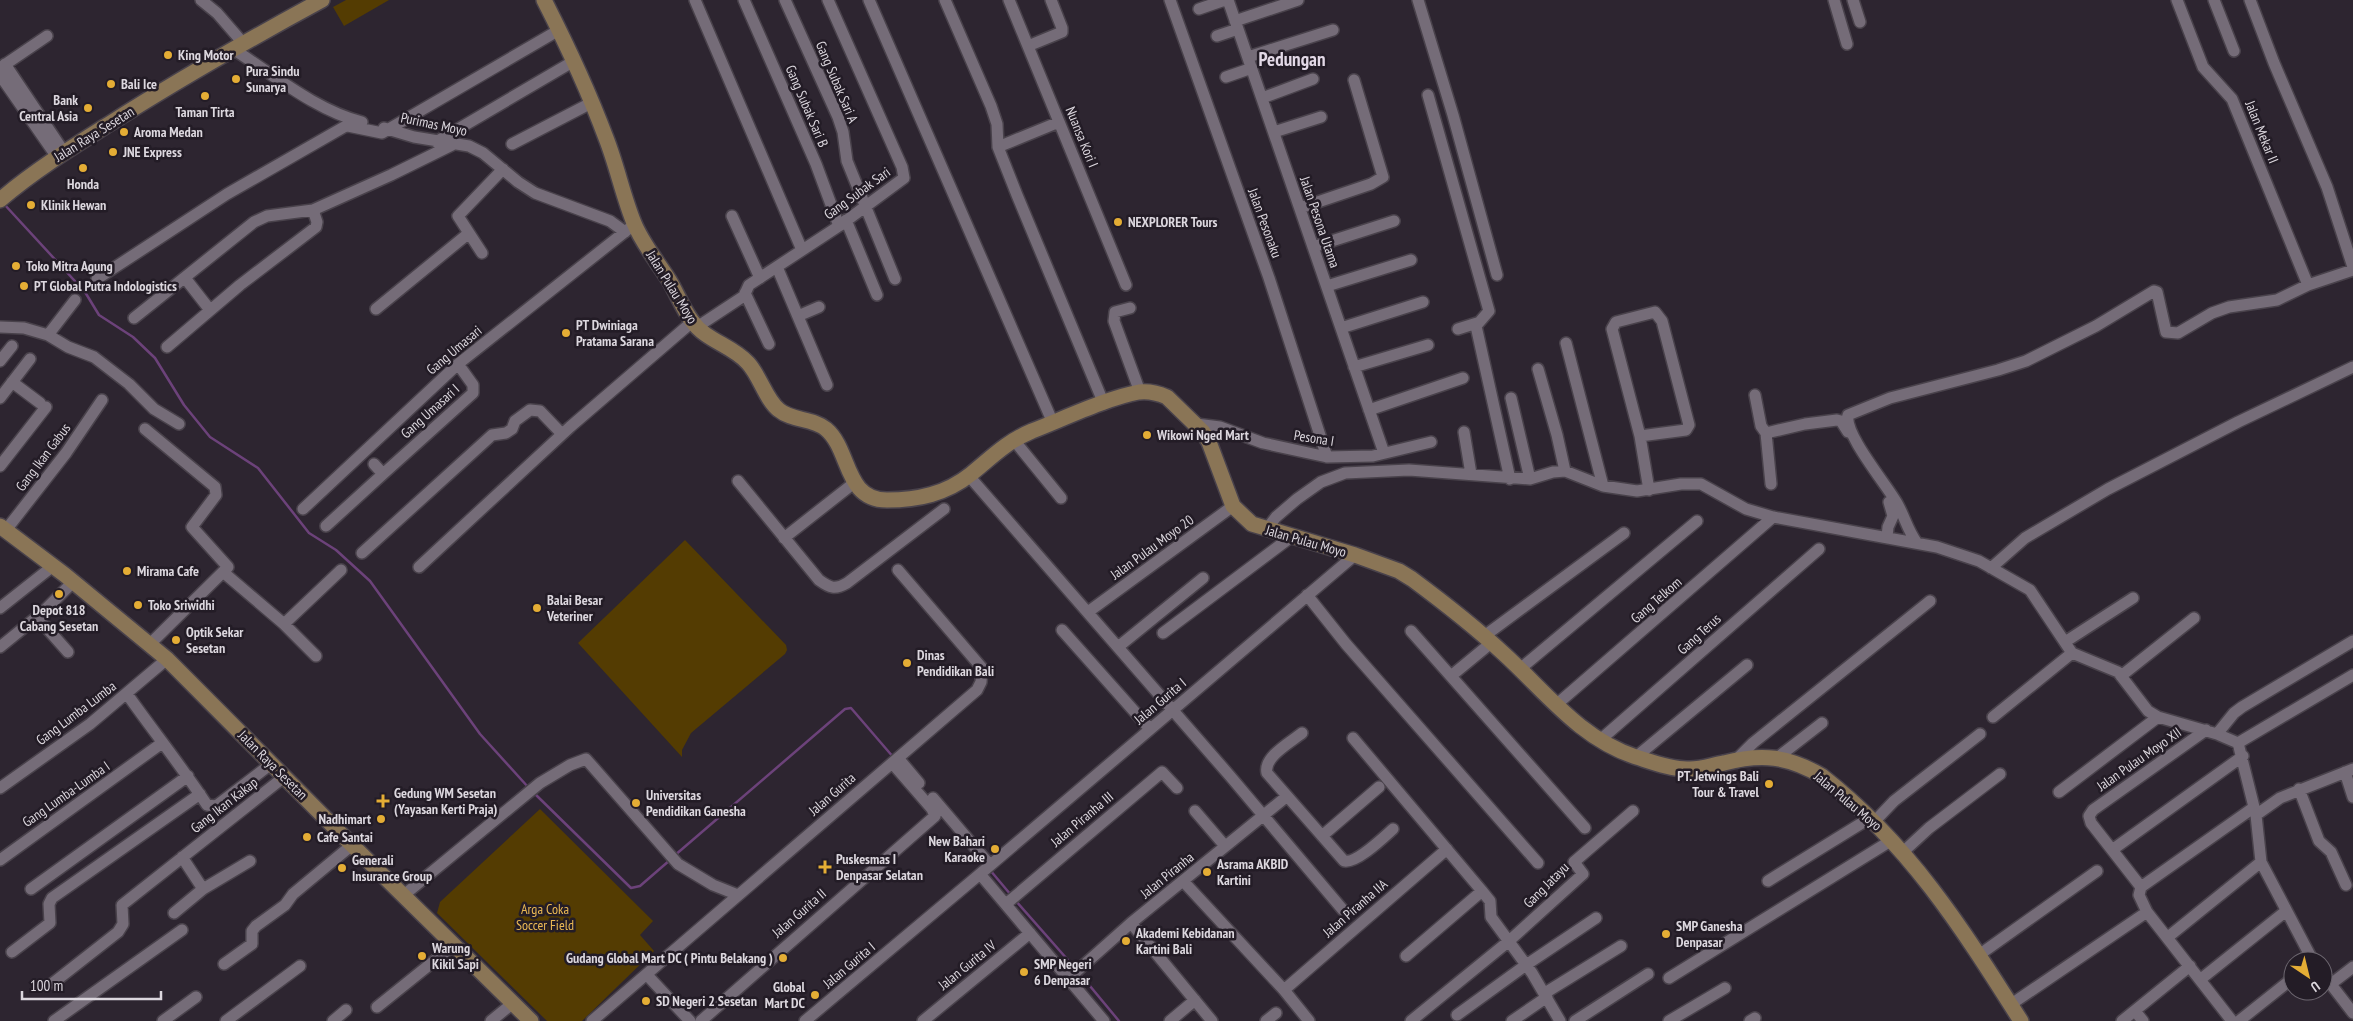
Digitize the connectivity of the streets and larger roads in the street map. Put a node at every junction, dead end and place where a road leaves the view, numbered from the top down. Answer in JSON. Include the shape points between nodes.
{"nodes":[{"id":1,"x":201,"y":0,"type":"edge"},
{"id":2,"x":322,"y":0,"type":"edge"},
{"id":3,"x":544,"y":0,"type":"edge"},
{"id":4,"x":695,"y":0,"type":"edge"},
{"id":5,"x":744,"y":0,"type":"edge"},
{"id":6,"x":785,"y":0,"type":"edge"},
{"id":7,"x":828,"y":0,"type":"edge"},
{"id":8,"x":869,"y":0,"type":"edge"},
{"id":9,"x":945,"y":0,"type":"edge"},
{"id":10,"x":1010,"y":0,"type":"edge"},
{"id":11,"x":1051,"y":0,"type":"edge"},
{"id":12,"x":1170,"y":0,"type":"edge"},
{"id":13,"x":1227,"y":0,"type":"edge"},
{"id":14,"x":1298,"y":0,"type":"edge"},
{"id":15,"x":1418,"y":0,"type":"edge"},
{"id":16,"x":1834,"y":0,"type":"edge"},
{"id":17,"x":1853,"y":0,"type":"edge"},
{"id":18,"x":2177,"y":0,"type":"edge"},
{"id":19,"x":2214,"y":0,"type":"edge"},
{"id":20,"x":2250,"y":0,"type":"edge"},
{"id":21,"x":1199,"y":9,"type":"dead end"},
{"id":22,"x":1860,"y":22,"type":"dead end"},
{"id":23,"x":1237,"y":25,"type":"junction"},
{"id":24,"x":559,"y":30,"type":"junction"},
{"id":25,"x":1333,"y":30,"type":"dead end"},
{"id":26,"x":47,"y":36,"type":"dead end"},
{"id":27,"x":1217,"y":36,"type":"dead end"},
{"id":28,"x":1847,"y":44,"type":"dead end"},
{"id":29,"x":238,"y":46,"type":"junction"},
{"id":30,"x":1028,"y":46,"type":"junction"},
{"id":31,"x":2234,"y":51,"type":"dead end"},
{"id":32,"x":1248,"y":57,"type":"junction"},
{"id":33,"x":574,"y":62,"type":"junction"},
{"id":34,"x":1252,"y":68,"type":"junction"},
{"id":35,"x":2,"y":69,"type":"edge"},
{"id":36,"x":1226,"y":77,"type":"dead end"},
{"id":37,"x":1313,"y":79,"type":"dead end"},
{"id":38,"x":1354,"y":80,"type":"dead end"},
{"id":39,"x":1428,"y":95,"type":"dead end"},
{"id":40,"x":1262,"y":98,"type":"junction"},
{"id":41,"x":593,"y":102,"type":"junction"},
{"id":42,"x":1321,"y":117,"type":"dead end"},
{"id":43,"x":1059,"y":122,"type":"junction"},
{"id":44,"x":387,"y":128,"type":"junction"},
{"id":45,"x":1274,"y":132,"type":"junction"},
{"id":46,"x":436,"y":142,"type":"junction"},
{"id":47,"x":452,"y":144,"type":"junction"},
{"id":48,"x":512,"y":144,"type":"dead end"},
{"id":49,"x":998,"y":147,"type":"junction"},
{"id":50,"x":61,"y":155,"type":"junction"},
{"id":51,"x":503,"y":169,"type":"junction"},
{"id":52,"x":2,"y":198,"type":"edge"},
{"id":53,"x":865,"y":207,"type":"junction"},
{"id":54,"x":1300,"y":208,"type":"junction"},
{"id":55,"x":312,"y":210,"type":"junction"},
{"id":56,"x":732,"y":216,"type":"dead end"},
{"id":57,"x":1394,"y":221,"type":"dead end"},
{"id":58,"x":843,"y":223,"type":"junction"},
{"id":59,"x":630,"y":228,"type":"junction"},
{"id":60,"x":469,"y":233,"type":"junction"},
{"id":61,"x":1313,"y":247,"type":"junction"},
{"id":62,"x":802,"y":250,"type":"junction"},
{"id":63,"x":482,"y":253,"type":"dead end"},
{"id":64,"x":1412,"y":260,"type":"dead end"},
{"id":65,"x":777,"y":267,"type":"junction"},
{"id":66,"x":2353,"y":268,"type":"edge"},
{"id":67,"x":1497,"y":275,"type":"dead end"},
{"id":68,"x":185,"y":278,"type":"junction"},
{"id":69,"x":760,"y":278,"type":"junction"},
{"id":70,"x":895,"y":279,"type":"dead end"},
{"id":71,"x":97,"y":280,"type":"dead end"},
{"id":72,"x":2308,"y":283,"type":"junction"},
{"id":73,"x":1126,"y":286,"type":"dead end"},
{"id":74,"x":1327,"y":286,"type":"junction"},
{"id":75,"x":745,"y":293,"type":"junction"},
{"id":76,"x":877,"y":295,"type":"dead end"},
{"id":77,"x":74,"y":300,"type":"dead end"},
{"id":78,"x":1423,"y":302,"type":"dead end"},
{"id":79,"x":819,"y":307,"type":"dead end"},
{"id":80,"x":1130,"y":308,"type":"dead end"},
{"id":81,"x":376,"y":309,"type":"dead end"},
{"id":82,"x":210,"y":310,"type":"junction"},
{"id":83,"x":798,"y":316,"type":"junction"},
{"id":84,"x":134,"y":318,"type":"dead end"},
{"id":85,"x":700,"y":323,"type":"junction"},
{"id":86,"x":1477,"y":323,"type":"junction"},
{"id":87,"x":0,"y":327,"type":"edge"},
{"id":88,"x":1341,"y":328,"type":"junction"},
{"id":89,"x":1458,"y":329,"type":"dead end"},
{"id":90,"x":48,"y":335,"type":"junction"},
{"id":91,"x":1566,"y":343,"type":"dead end"},
{"id":92,"x":769,"y":344,"type":"dead end"},
{"id":93,"x":1428,"y":345,"type":"dead end"},
{"id":94,"x":12,"y":346,"type":"dead end"},
{"id":95,"x":167,"y":346,"type":"dead end"},
{"id":96,"x":30,"y":359,"type":"dead end"},
{"id":97,"x":0,"y":361,"type":"edge"},
{"id":98,"x":458,"y":364,"type":"junction"},
{"id":99,"x":1354,"y":366,"type":"junction"},
{"id":100,"x":2353,"y":367,"type":"edge"},
{"id":101,"x":1538,"y":369,"type":"dead end"},
{"id":102,"x":1464,"y":378,"type":"dead end"},
{"id":103,"x":12,"y":382,"type":"junction"},
{"id":104,"x":827,"y":385,"type":"dead end"},
{"id":105,"x":1140,"y":392,"type":"junction"},
{"id":106,"x":1755,"y":396,"type":"dead end"},
{"id":107,"x":0,"y":398,"type":"edge"},
{"id":108,"x":1511,"y":398,"type":"dead end"},
{"id":109,"x":102,"y":400,"type":"dead end"},
{"id":110,"x":1104,"y":404,"type":"junction"},
{"id":111,"x":1369,"y":410,"type":"junction"},
{"id":112,"x":1053,"y":422,"type":"junction"},
{"id":113,"x":179,"y":424,"type":"dead end"},
{"id":114,"x":1196,"y":424,"type":"junction"},
{"id":115,"x":145,"y":429,"type":"dead end"},
{"id":116,"x":1464,"y":432,"type":"dead end"},
{"id":117,"x":1766,"y":433,"type":"junction"},
{"id":118,"x":562,"y":434,"type":"junction"},
{"id":119,"x":1640,"y":436,"type":"junction"},
{"id":120,"x":1013,"y":439,"type":"junction"},
{"id":121,"x":1430,"y":442,"type":"dead end"},
{"id":122,"x":1384,"y":453,"type":"junction"},
{"id":123,"x":1327,"y":457,"type":"junction"},
{"id":124,"x":374,"y":464,"type":"dead end"},
{"id":125,"x":0,"y":466,"type":"edge"},
{"id":126,"x":1564,"y":472,"type":"junction"},
{"id":127,"x":383,"y":474,"type":"junction"},
{"id":128,"x":1471,"y":474,"type":"junction"},
{"id":129,"x":969,"y":476,"type":"junction"},
{"id":130,"x":1510,"y":479,"type":"junction"},
{"id":131,"x":1530,"y":479,"type":"junction"},
{"id":132,"x":738,"y":481,"type":"dead end"},
{"id":133,"x":854,"y":483,"type":"junction"},
{"id":134,"x":1771,"y":484,"type":"dead end"},
{"id":135,"x":1603,"y":486,"type":"junction"},
{"id":136,"x":1649,"y":490,"type":"junction"},
{"id":137,"x":1062,"y":498,"type":"dead end"},
{"id":138,"x":1233,"y":506,"type":"junction"},
{"id":139,"x":303,"y":509,"type":"dead end"},
{"id":140,"x":944,"y":509,"type":"dead end"},
{"id":141,"x":1773,"y":517,"type":"junction"},
{"id":142,"x":1698,"y":521,"type":"dead end"},
{"id":143,"x":326,"y":526,"type":"dead end"},
{"id":144,"x":3,"y":528,"type":"edge"},
{"id":145,"x":1266,"y":530,"type":"junction"},
{"id":146,"x":1887,"y":533,"type":"junction"},
{"id":147,"x":1624,"y":534,"type":"dead end"},
{"id":148,"x":1912,"y":535,"type":"junction"},
{"id":149,"x":1290,"y":537,"type":"junction"},
{"id":150,"x":784,"y":538,"type":"junction"},
{"id":151,"x":1819,"y":549,"type":"dead end"},
{"id":152,"x":362,"y":553,"type":"dead end"},
{"id":153,"x":1355,"y":555,"type":"junction"},
{"id":154,"x":53,"y":566,"type":"junction"},
{"id":155,"x":419,"y":567,"type":"dead end"},
{"id":156,"x":1991,"y":568,"type":"junction"},
{"id":157,"x":342,"y":570,"type":"dead end"},
{"id":158,"x":898,"y":570,"type":"dead end"},
{"id":159,"x":223,"y":572,"type":"junction"},
{"id":160,"x":1204,"y":578,"type":"dead end"},
{"id":161,"x":73,"y":582,"type":"junction"},
{"id":162,"x":1307,"y":595,"type":"junction"},
{"id":163,"x":2133,"y":598,"type":"dead end"},
{"id":164,"x":1930,"y":601,"type":"dead end"},
{"id":165,"x":0,"y":608,"type":"edge"},
{"id":166,"x":1088,"y":612,"type":"junction"},
{"id":167,"x":37,"y":617,"type":"junction"},
{"id":168,"x":2194,"y":618,"type":"dead end"},
{"id":169,"x":284,"y":624,"type":"junction"},
{"id":170,"x":1062,"y":630,"type":"dead end"},
{"id":171,"x":1411,"y":631,"type":"dead end"},
{"id":172,"x":1163,"y":633,"type":"dead end"},
{"id":173,"x":1487,"y":640,"type":"junction"},
{"id":174,"x":2353,"y":641,"type":"edge"},
{"id":175,"x":2065,"y":642,"type":"junction"},
{"id":176,"x":150,"y":644,"type":"junction"},
{"id":177,"x":0,"y":647,"type":"edge"},
{"id":178,"x":1118,"y":647,"type":"junction"},
{"id":179,"x":68,"y":652,"type":"dead end"},
{"id":180,"x":2072,"y":653,"type":"junction"},
{"id":181,"x":316,"y":656,"type":"dead end"},
{"id":182,"x":167,"y":659,"type":"junction"},
{"id":183,"x":1747,"y":665,"type":"dead end"},
{"id":184,"x":1520,"y":669,"type":"junction"},
{"id":185,"x":2125,"y":673,"type":"junction"},
{"id":186,"x":2353,"y":675,"type":"edge"},
{"id":187,"x":1451,"y":676,"type":"junction"},
{"id":188,"x":127,"y":694,"type":"junction"},
{"id":189,"x":1556,"y":705,"type":"junction"},
{"id":190,"x":1173,"y":710,"type":"junction"},
{"id":191,"x":1993,"y":717,"type":"dead end"},
{"id":192,"x":2158,"y":717,"type":"junction"},
{"id":193,"x":1822,"y":723,"type":"dead end"},
{"id":194,"x":1150,"y":729,"type":"junction"},
{"id":195,"x":2206,"y":730,"type":"junction"},
{"id":196,"x":1302,"y":733,"type":"dead end"},
{"id":197,"x":1980,"y":734,"type":"dead end"},
{"id":198,"x":2217,"y":734,"type":"junction"},
{"id":199,"x":1353,"y":738,"type":"dead end"},
{"id":200,"x":1599,"y":741,"type":"junction"},
{"id":201,"x":162,"y":743,"type":"junction"},
{"id":202,"x":2238,"y":743,"type":"junction"},
{"id":203,"x":2243,"y":756,"type":"junction"},
{"id":204,"x":1636,"y":757,"type":"junction"},
{"id":205,"x":1777,"y":758,"type":"junction"},
{"id":206,"x":895,"y":760,"type":"junction"},
{"id":207,"x":1736,"y":760,"type":"junction"},
{"id":208,"x":271,"y":764,"type":"junction"},
{"id":209,"x":2349,"y":770,"type":"edge"},
{"id":210,"x":2000,"y":774,"type":"dead end"},
{"id":211,"x":188,"y":776,"type":"junction"},
{"id":212,"x":284,"y":777,"type":"junction"},
{"id":213,"x":1379,"y":787,"type":"dead end"},
{"id":214,"x":0,"y":788,"type":"edge"},
{"id":215,"x":1177,"y":788,"type":"dead end"},
{"id":216,"x":2300,"y":789,"type":"junction"},
{"id":217,"x":2059,"y":792,"type":"dead end"},
{"id":218,"x":200,"y":794,"type":"junction"},
{"id":219,"x":1286,"y":797,"type":"junction"},
{"id":220,"x":2353,"y":797,"type":"edge"},
{"id":221,"x":929,"y":800,"type":"junction"},
{"id":222,"x":1195,"y":811,"type":"dead end"},
{"id":223,"x":1633,"y":811,"type":"dead end"},
{"id":224,"x":2259,"y":811,"type":"junction"},
{"id":225,"x":1263,"y":816,"type":"junction"},
{"id":226,"x":1872,"y":820,"type":"junction"},
{"id":227,"x":1585,"y":828,"type":"dead end"},
{"id":228,"x":1393,"y":829,"type":"dead end"},
{"id":229,"x":1322,"y":836,"type":"junction"},
{"id":230,"x":1892,"y":840,"type":"junction"},
{"id":231,"x":352,"y":845,"type":"junction"},
{"id":232,"x":1225,"y":846,"type":"junction"},
{"id":233,"x":1447,"y":849,"type":"junction"},
{"id":234,"x":2112,"y":850,"type":"junction"},
{"id":235,"x":1903,"y":852,"type":"junction"},
{"id":236,"x":182,"y":856,"type":"junction"},
{"id":237,"x":0,"y":860,"type":"edge"},
{"id":238,"x":250,"y":861,"type":"dead end"},
{"id":239,"x":2261,"y":862,"type":"junction"},
{"id":240,"x":1538,"y":863,"type":"dead end"},
{"id":241,"x":986,"y":869,"type":"junction"},
{"id":242,"x":2096,"y":872,"type":"dead end"},
{"id":243,"x":1183,"y":881,"type":"junction"},
{"id":244,"x":1768,"y":881,"type":"dead end"},
{"id":245,"x":2346,"y":885,"type":"dead end"},
{"id":246,"x":2141,"y":887,"type":"junction"},
{"id":247,"x":31,"y":889,"type":"dead end"},
{"id":248,"x":203,"y":889,"type":"junction"},
{"id":249,"x":1482,"y":891,"type":"junction"},
{"id":250,"x":404,"y":895,"type":"junction"},
{"id":251,"x":738,"y":895,"type":"junction"},
{"id":252,"x":1011,"y":900,"type":"junction"},
{"id":253,"x":1343,"y":910,"type":"dead end"},
{"id":254,"x":2286,"y":911,"type":"junction"},
{"id":255,"x":2147,"y":912,"type":"junction"},
{"id":256,"x":174,"y":913,"type":"dead end"},
{"id":257,"x":1596,"y":918,"type":"dead end"},
{"id":258,"x":1131,"y":923,"type":"junction"},
{"id":259,"x":182,"y":930,"type":"dead end"},
{"id":260,"x":1030,"y":933,"type":"junction"},
{"id":261,"x":2168,"y":937,"type":"junction"},
{"id":262,"x":1509,"y":941,"type":"junction"},
{"id":263,"x":454,"y":945,"type":"junction"},
{"id":264,"x":1621,"y":946,"type":"dead end"},
{"id":265,"x":2308,"y":951,"type":"edge"},
{"id":266,"x":12,"y":952,"type":"dead end"},
{"id":267,"x":1979,"y":955,"type":"junction"},
{"id":268,"x":1406,"y":956,"type":"dead end"},
{"id":269,"x":224,"y":964,"type":"dead end"},
{"id":270,"x":1526,"y":964,"type":"junction"},
{"id":271,"x":300,"y":966,"type":"dead end"},
{"id":272,"x":2190,"y":966,"type":"junction"},
{"id":273,"x":2353,"y":966,"type":"edge"},
{"id":274,"x":1648,"y":974,"type":"dead end"},
{"id":275,"x":647,"y":975,"type":"junction"},
{"id":276,"x":1070,"y":977,"type":"junction"},
{"id":277,"x":1669,"y":978,"type":"dead end"},
{"id":278,"x":2201,"y":979,"type":"junction"},
{"id":279,"x":2333,"y":982,"type":"edge"},
{"id":280,"x":54,"y":983,"type":"dead end"},
{"id":281,"x":2283,"y":986,"type":"edge"},
{"id":282,"x":2333,"y":987,"type":"edge"},
{"id":283,"x":1725,"y":988,"type":"dead end"},
{"id":284,"x":1284,"y":990,"type":"junction"},
{"id":285,"x":1546,"y":995,"type":"junction"},
{"id":286,"x":196,"y":997,"type":"dead end"},
{"id":287,"x":1195,"y":1000,"type":"junction"},
{"id":288,"x":513,"y":1003,"type":"junction"},
{"id":289,"x":2010,"y":1005,"type":"junction"},
{"id":290,"x":377,"y":1007,"type":"dead end"},
{"id":291,"x":346,"y":1010,"type":"dead end"},
{"id":292,"x":2135,"y":1011,"type":"junction"},
{"id":293,"x":1276,"y":1013,"type":"dead end"},
{"id":294,"x":2353,"y":1013,"type":"edge"},
{"id":295,"x":1457,"y":1015,"type":"dead end"},
{"id":296,"x":54,"y":1021,"type":"edge"},
{"id":297,"x":163,"y":1021,"type":"edge"},
{"id":298,"x":226,"y":1021,"type":"edge"},
{"id":299,"x":333,"y":1021,"type":"edge"},
{"id":300,"x":491,"y":1021,"type":"edge"},
{"id":301,"x":531,"y":1021,"type":"edge"},
{"id":302,"x":592,"y":1021,"type":"edge"},
{"id":303,"x":690,"y":1021,"type":"edge"},
{"id":304,"x":701,"y":1021,"type":"edge"},
{"id":305,"x":805,"y":1021,"type":"edge"},
{"id":306,"x":923,"y":1021,"type":"edge"},
{"id":307,"x":1104,"y":1021,"type":"edge"},
{"id":308,"x":1170,"y":1021,"type":"edge"},
{"id":309,"x":1212,"y":1021,"type":"edge"},
{"id":310,"x":1266,"y":1021,"type":"edge"},
{"id":311,"x":1309,"y":1021,"type":"edge"},
{"id":312,"x":1411,"y":1021,"type":"edge"},
{"id":313,"x":1512,"y":1021,"type":"edge"},
{"id":314,"x":1560,"y":1021,"type":"edge"},
{"id":315,"x":1575,"y":1021,"type":"edge"},
{"id":316,"x":1670,"y":1021,"type":"edge"},
{"id":317,"x":2021,"y":1021,"type":"edge"},
{"id":318,"x":2122,"y":1021,"type":"edge"},
{"id":319,"x":2144,"y":1021,"type":"edge"},
{"id":320,"x":2232,"y":1021,"type":"edge"},
{"id":321,"x":2239,"y":1021,"type":"edge"}],
"edges":[{"from":1,"to":29,"type":"street","name":"Purimas Moyo","via":[[217,13]]},
{"from":2,"to":29,"type":"street","name":"Jalan Raya Sesetan"},
{"from":3,"to":24,"type":"street","name":"Jalan Pulau Moyo"},
{"from":4,"to":62,"type":"street"},
{"from":5,"to":58,"type":"street","name":"Gang Subak Sari B"},
{"from":6,"to":53,"type":"street","name":"Gang Subak Sari A","via":[[838,117],[847,161]]},
{"from":7,"to":53,"type":"street","name":"Gang Subak Sari","via":[[904,176],[897,185]]},
{"from":8,"to":112,"type":"street"},
{"from":9,"to":49,"type":"street","via":[[994,115]]},
{"from":10,"to":30,"type":"street","name":"Nuansa Kori I"},
{"from":11,"to":30,"type":"street","via":[[1062,32]]},
{"from":12,"to":123,"type":"street","name":"Jalan Pesonaku","via":[[1269,278]]},
{"from":13,"to":21,"type":"street"},
{"from":13,"to":23,"type":"street","name":"Jalan Pesona Utama"},
{"from":14,"to":23,"type":"street"},
{"from":15,"to":67,"type":"street"},
{"from":16,"to":28,"type":"street"},
{"from":17,"to":22,"type":"street"},
{"from":18,"to":72,"type":"street","name":"Jalan Mekar II","via":[[2203,67],[2232,99]]},
{"from":19,"to":31,"type":"street"},
{"from":20,"to":66,"type":"street","via":[[2327,187]]},
{"from":23,"to":27,"type":"street"},
{"from":23,"to":32,"type":"street","name":"Jalan Pesona Utama"},
{"from":24,"to":33,"type":"street","name":"Jalan Pulau Moyo"},
{"from":24,"to":44,"type":"street"},
{"from":25,"to":32,"type":"street"},
{"from":26,"to":35,"type":"street"},
{"from":29,"to":44,"type":"street","name":"Purimas Moyo","via":[[342,117]]},
{"from":29,"to":50,"type":"street","name":"Jalan Raya Sesetan"},
{"from":30,"to":43,"type":"street","name":"Nuansa Kori I"},
{"from":32,"to":34,"type":"street","name":"Jalan Pesona Utama"},
{"from":33,"to":41,"type":"street","name":"Jalan Pulau Moyo"},
{"from":33,"to":46,"type":"street"},
{"from":34,"to":36,"type":"street"},
{"from":34,"to":40,"type":"street","name":"Jalan Pesona Utama"},
{"from":35,"to":50,"type":"street"},
{"from":37,"to":40,"type":"street"},
{"from":38,"to":54,"type":"street","via":[[1383,177]]},
{"from":39,"to":86,"type":"street","via":[[1489,311]]},
{"from":40,"to":45,"type":"street","name":"Jalan Pesona Utama"},
{"from":41,"to":48,"type":"street"},
{"from":41,"to":59,"type":"street","name":"Jalan Pulau Moyo","via":[[613,155]]},
{"from":42,"to":45,"type":"street"},
{"from":43,"to":49,"type":"street"},
{"from":43,"to":73,"type":"street","name":"Nuansa Kori I"},
{"from":44,"to":46,"type":"street","name":"Purimas Moyo"},
{"from":44,"to":71,"type":"street","via":[[380,133],[344,127],[227,194]]},
{"from":45,"to":54,"type":"street","name":"Jalan Pesona Utama"},
{"from":46,"to":47,"type":"street","name":"Purimas Moyo"},
{"from":47,"to":51,"type":"street","name":"Purimas Moyo","via":[[469,146]]},
{"from":47,"to":55,"type":"street","via":[[392,176]]},
{"from":49,"to":110,"type":"street"},
{"from":50,"to":52,"type":"street","name":"Jalan Raya Sesetan","via":[[30,174]]},
{"from":51,"to":59,"type":"street","name":"Purimas Moyo","via":[[535,193]]},
{"from":51,"to":60,"type":"street","via":[[458,216]]},
{"from":53,"to":58,"type":"street","name":"Gang Subak Sari"},
{"from":53,"to":70,"type":"street","name":"Gang Subak Sari A"},
{"from":54,"to":61,"type":"street","name":"Jalan Pesona Utama"},
{"from":55,"to":68,"type":"street","via":[[267,216],[254,222]]},
{"from":55,"to":82,"type":"street","via":[[318,222],[316,227]]},
{"from":56,"to":69,"type":"street"},
{"from":57,"to":61,"type":"street"},
{"from":58,"to":62,"type":"street","name":"Gang Subak Sari"},
{"from":58,"to":76,"type":"street","name":"Gang Subak Sari B"},
{"from":59,"to":85,"type":"street","name":"Jalan Pulau Moyo"},
{"from":59,"to":98,"type":"street","name":"Gang Umasari"},
{"from":60,"to":63,"type":"street"},
{"from":60,"to":81,"type":"street"},
{"from":61,"to":74,"type":"street","name":"Jalan Pesona Utama"},
{"from":62,"to":65,"type":"street","name":"Gang Subak Sari"},
{"from":64,"to":74,"type":"street"},
{"from":65,"to":69,"type":"street","name":"Gang Subak Sari"},
{"from":65,"to":83,"type":"street"},
{"from":66,"to":72,"type":"street"},
{"from":68,"to":82,"type":"street"},
{"from":68,"to":84,"type":"street"},
{"from":69,"to":75,"type":"street","name":"Gang Subak Sari","via":[[748,286]]},
{"from":72,"to":148,"type":"street","via":[[2277,300],[2229,307],[2212,313],[2189,328],[2172,333],[2166,332],[2157,292],[2154,291],[2096,326],[2026,361],[1890,398],[1848,415],[1854,437],[1899,506]]},
{"from":74,"to":88,"type":"street","name":"Jalan Pesona Utama"},
{"from":75,"to":85,"type":"street","name":"Gang Subak Sari"},
{"from":75,"to":92,"type":"street"},
{"from":77,"to":90,"type":"street"},
{"from":78,"to":88,"type":"street"},
{"from":79,"to":83,"type":"street"},
{"from":80,"to":105,"type":"street","via":[[1116,312],[1114,322]]},
{"from":82,"to":95,"type":"street"},
{"from":83,"to":104,"type":"street"},
{"from":85,"to":118,"type":"street","name":"Gang Subak Sari"},
{"from":85,"to":133,"type":"street","name":"Jalan Pulau Moyo","via":[[744,358],[776,408],[827,430],[835,439]]},
{"from":86,"to":89,"type":"street"},
{"from":86,"to":130,"type":"street","via":[[1478,343]]},
{"from":87,"to":90,"type":"street","via":[[24,328]]},
{"from":88,"to":99,"type":"street","name":"Jalan Pesona Utama"},
{"from":90,"to":113,"type":"street","via":[[106,365],[154,409]]},
{"from":91,"to":135,"type":"street"},
{"from":93,"to":99,"type":"street"},
{"from":94,"to":97,"type":"street"},
{"from":96,"to":103,"type":"street"},
{"from":98,"to":127,"type":"street","name":"Gang Umasari I","via":[[473,385],[473,393]]},
{"from":98,"to":139,"type":"street","name":"Gang Umasari"},
{"from":99,"to":111,"type":"street","name":"Jalan Pesona Utama"},
{"from":100,"to":156,"type":"street","via":[[2108,489],[2032,533]]},
{"from":101,"to":126,"type":"street"},
{"from":102,"to":111,"type":"street"},
{"from":103,"to":107,"type":"street"},
{"from":103,"to":125,"type":"street","via":[[43,405]]},
{"from":105,"to":110,"type":"street","name":"Jalan Pulau Moyo"},
{"from":105,"to":114,"type":"street","name":"Jalan Pulau Moyo","via":[[1166,397]]},
{"from":106,"to":117,"type":"street","via":[[1761,426]]},
{"from":108,"to":131,"type":"street"},
{"from":109,"to":144,"type":"street","name":"Gang Ikan Gabus","via":[[66,453]]},
{"from":110,"to":112,"type":"street","name":"Jalan Pulau Moyo"},
{"from":111,"to":122,"type":"street","name":"Jalan Pesona Utama"},
{"from":112,"to":120,"type":"street","name":"Jalan Pulau Moyo"},
{"from":114,"to":123,"type":"street","name":"Pesona I","via":[[1220,427],[1263,444]]},
{"from":114,"to":138,"type":"street","name":"Jalan Pulau Moyo","via":[[1209,442]]},
{"from":115,"to":159,"type":"street","via":[[217,490],[192,527],[228,567]]},
{"from":116,"to":128,"type":"street"},
{"from":117,"to":134,"type":"street"},
{"from":117,"to":146,"type":"street","via":[[1805,424],[1842,421],[1875,482],[1891,504],[1893,516]]},
{"from":118,"to":152,"type":"street","via":[[540,411],[530,410],[506,433],[492,435]]},
{"from":118,"to":155,"type":"street","name":"Gang Subak Sari"},
{"from":119,"to":119,"type":"street","via":[[1612,326],[1616,322],[1655,312],[1662,321],[1689,422],[1686,430]]},
{"from":119,"to":136,"type":"street"},
{"from":120,"to":129,"type":"street","name":"Jalan Pulau Moyo"},
{"from":120,"to":137,"type":"street"},
{"from":121,"to":122,"type":"street","name":"Pesona I"},
{"from":122,"to":123,"type":"street","name":"Pesona I","via":[[1350,458]]},
{"from":124,"to":127,"type":"street"},
{"from":126,"to":131,"type":"street"},
{"from":126,"to":135,"type":"street"},
{"from":127,"to":143,"type":"street","name":"Gang Umasari I"},
{"from":128,"to":130,"type":"street"},
{"from":128,"to":145,"type":"street","via":[[1409,470],[1345,472],[1321,482],[1297,499]]},
{"from":129,"to":133,"type":"street","name":"Jalan Pulau Moyo","via":[[945,491],[922,498],[873,499]]},
{"from":129,"to":166,"type":"street"},
{"from":130,"to":131,"type":"street"},
{"from":132,"to":150,"type":"street"},
{"from":133,"to":150,"type":"street"},
{"from":135,"to":136,"type":"street"},
{"from":136,"to":141,"type":"street","via":[[1702,484],[1746,509]]},
{"from":138,"to":145,"type":"street","name":"Jalan Pulau Moyo","via":[[1252,524]]},
{"from":138,"to":166,"type":"street","name":"Jalan Pulau Moyo 20"},
{"from":140,"to":150,"type":"street","via":[[837,588],[819,580]]},
{"from":141,"to":146,"type":"street"},
{"from":141,"to":189,"type":"street","name":"Gang Telkom"},
{"from":142,"to":184,"type":"street"},
{"from":144,"to":154,"type":"street","name":"Jalan Raya Sesetan"},
{"from":145,"to":149,"type":"street","name":"Jalan Pulau Moyo"},
{"from":146,"to":148,"type":"street"},
{"from":147,"to":173,"type":"street"},
{"from":148,"to":156,"type":"street"},
{"from":149,"to":153,"type":"street","name":"Jalan Pulau Moyo"},
{"from":149,"to":172,"type":"street"},
{"from":151,"to":200,"type":"street","name":"Gang Terus"},
{"from":153,"to":162,"type":"street","name":"Jalan Gurita I"},
{"from":153,"to":173,"type":"street","name":"Jalan Pulau Moyo","via":[[1412,579]]},
{"from":154,"to":161,"type":"street","name":"Jalan Raya Sesetan"},
{"from":154,"to":165,"type":"street"},
{"from":156,"to":175,"type":"street","via":[[2030,590]]},
{"from":157,"to":169,"type":"street"},
{"from":158,"to":206,"type":"street","name":"Jalan Gurita","via":[[983,673],[977,690]]},
{"from":159,"to":169,"type":"street"},
{"from":159,"to":176,"type":"street"},
{"from":160,"to":178,"type":"street"},
{"from":161,"to":167,"type":"street"},
{"from":161,"to":176,"type":"street","name":"Jalan Raya Sesetan"},
{"from":162,"to":190,"type":"street","name":"Jalan Gurita I"},
{"from":162,"to":240,"type":"street"},
{"from":163,"to":175,"type":"street"},
{"from":164,"to":207,"type":"street"},
{"from":166,"to":178,"type":"street"},
{"from":167,"to":177,"type":"street"},
{"from":167,"to":179,"type":"street"},
{"from":168,"to":185,"type":"street"},
{"from":169,"to":181,"type":"street"},
{"from":170,"to":194,"type":"street"},
{"from":171,"to":187,"type":"street"},
{"from":173,"to":184,"type":"street","name":"Jalan Pulau Moyo"},
{"from":173,"to":187,"type":"street"},
{"from":174,"to":198,"type":"street","via":[[2242,707]]},
{"from":175,"to":180,"type":"street"},
{"from":176,"to":182,"type":"street","name":"Jalan Raya Sesetan"},
{"from":178,"to":190,"type":"street"},
{"from":180,"to":185,"type":"street"},
{"from":180,"to":191,"type":"street"},
{"from":182,"to":188,"type":"street","name":"Gang Lumba Lumba"},
{"from":182,"to":208,"type":"street","name":"Jalan Raya Sesetan"},
{"from":183,"to":204,"type":"street"},
{"from":184,"to":189,"type":"street","name":"Jalan Pulau Moyo"},
{"from":185,"to":192,"type":"street","via":[[2148,710]]},
{"from":186,"to":202,"type":"street"},
{"from":187,"to":227,"type":"street"},
{"from":188,"to":201,"type":"street"},
{"from":188,"to":214,"type":"street","name":"Gang Lumba Lumba"},
{"from":189,"to":200,"type":"street","name":"Jalan Pulau Moyo"},
{"from":190,"to":194,"type":"street","name":"Jalan Gurita I"},
{"from":190,"to":225,"type":"street"},
{"from":192,"to":195,"type":"street"},
{"from":192,"to":217,"type":"street"},
{"from":193,"to":205,"type":"street"},
{"from":194,"to":241,"type":"street","name":"Jalan Gurita I"},
{"from":195,"to":198,"type":"street"},
{"from":195,"to":234,"type":"street","name":"Jalan Pulau Moyo XII","via":[[2090,812],[2091,823]]},
{"from":196,"to":219,"type":"street","via":[[1270,760],[1266,768]]},
{"from":197,"to":226,"type":"street"},
{"from":198,"to":202,"type":"street"},
{"from":199,"to":233,"type":"street"},
{"from":200,"to":204,"type":"street","name":"Jalan Pulau Moyo"},
{"from":201,"to":211,"type":"street"},
{"from":201,"to":237,"type":"street","name":"Gang Lumba-Lumba I"},
{"from":202,"to":203,"type":"street"},
{"from":203,"to":224,"type":"street"},
{"from":203,"to":234,"type":"street"},
{"from":204,"to":207,"type":"street","name":"Jalan Pulau Moyo","via":[[1687,770]]},
{"from":205,"to":207,"type":"street","name":"Jalan Pulau Moyo","via":[[1756,756]]},
{"from":205,"to":226,"type":"street","name":"Jalan Pulau Moyo","via":[[1822,776]]},
{"from":206,"to":221,"type":"street"},
{"from":206,"to":251,"type":"street","name":"Jalan Gurita"},
{"from":208,"to":212,"type":"street","name":"Jalan Raya Sesetan"},
{"from":208,"to":218,"type":"street","via":[[216,806],[207,805]]},
{"from":209,"to":216,"type":"street"},
{"from":209,"to":220,"type":"street"},
{"from":210,"to":235,"type":"street"},
{"from":211,"to":218,"type":"street"},
{"from":211,"to":247,"type":"street"},
{"from":212,"to":231,"type":"street","name":"Jalan Raya Sesetan"},
{"from":212,"to":236,"type":"street","name":"Gang Ikan Kakap"},
{"from":213,"to":229,"type":"street"},
{"from":215,"to":252,"type":"street","name":"Jalan Piranha III","via":[[1162,772]]},
{"from":216,"to":224,"type":"street"},
{"from":216,"to":245,"type":"street","via":[[2319,841],[2331,852]]},
{"from":218,"to":266,"type":"street","via":[[52,898],[49,904],[50,923]]},
{"from":219,"to":225,"type":"street","name":"Jalan Piranha"},
{"from":219,"to":229,"type":"street"},
{"from":221,"to":241,"type":"street"},
{"from":221,"to":304,"type":"street","name":"Jalan Gurita II","via":[[935,816],[931,821]]},
{"from":222,"to":232,"type":"street"},
{"from":223,"to":262,"type":"street","name":"Gang Jatayu","via":[[1574,862],[1583,874]]},
{"from":224,"to":239,"type":"street"},
{"from":224,"to":246,"type":"street"},
{"from":225,"to":232,"type":"street","name":"Jalan Piranha"},
{"from":225,"to":253,"type":"street"},
{"from":226,"to":230,"type":"street","name":"Jalan Pulau Moyo"},
{"from":226,"to":244,"type":"street"},
{"from":228,"to":229,"type":"street","via":[[1348,862]]},
{"from":230,"to":235,"type":"street","name":"Jalan Pulau Moyo"},
{"from":230,"to":277,"type":"street"},
{"from":231,"to":250,"type":"street","name":"Jalan Raya Sesetan"},
{"from":231,"to":269,"type":"street","via":[[299,889],[285,905],[256,926],[252,931],[252,944]]},
{"from":232,"to":243,"type":"street","name":"Jalan Piranha"},
{"from":233,"to":249,"type":"street"},
{"from":233,"to":284,"type":"street","name":"Jalan Piranha IIA"},
{"from":234,"to":246,"type":"street"},
{"from":235,"to":267,"type":"street","name":"Jalan Pulau Moyo","via":[[1940,896]]},
{"from":236,"to":248,"type":"street"},
{"from":236,"to":280,"type":"street","name":"Gang Ikan Kakap","via":[[122,905],[123,924],[112,938]]},
{"from":238,"to":248,"type":"street"},
{"from":239,"to":254,"type":"street"},
{"from":239,"to":261,"type":"street"},
{"from":241,"to":252,"type":"street"},
{"from":241,"to":305,"type":"street","name":"Jalan Gurita I"},
{"from":242,"to":267,"type":"street"},
{"from":243,"to":258,"type":"street","name":"Jalan Piranha"},
{"from":243,"to":284,"type":"street"},
{"from":246,"to":255,"type":"street","via":[[2139,895]]},
{"from":248,"to":256,"type":"street"},
{"from":249,"to":262,"type":"street","via":[[1490,901],[1491,917]]},
{"from":249,"to":268,"type":"street"},
{"from":250,"to":251,"type":"street","via":[[540,783],[586,759],[678,864],[713,885]]},
{"from":250,"to":263,"type":"street","name":"Jalan Raya Sesetan"},
{"from":251,"to":275,"type":"street","name":"Jalan Gurita"},
{"from":252,"to":260,"type":"street"},
{"from":254,"to":265,"type":"street"},
{"from":254,"to":278,"type":"street"},
{"from":255,"to":261,"type":"street"},
{"from":255,"to":289,"type":"street"},
{"from":257,"to":270,"type":"street"},
{"from":258,"to":276,"type":"street","name":"Jalan Piranha"},
{"from":258,"to":287,"type":"street"},
{"from":259,"to":296,"type":"street"},
{"from":260,"to":276,"type":"street"},
{"from":260,"to":306,"type":"street","name":"Jalan Gurita IV"},
{"from":261,"to":272,"type":"street"},
{"from":262,"to":270,"type":"street"},
{"from":262,"to":312,"type":"street"},
{"from":263,"to":288,"type":"street","name":"Jalan Raya Sesetan"},
{"from":263,"to":290,"type":"street"},
{"from":264,"to":285,"type":"street"},
{"from":267,"to":289,"type":"street","name":"Jalan Pulau Moyo"},
{"from":270,"to":285,"type":"street"},
{"from":270,"to":295,"type":"street"},
{"from":271,"to":298,"type":"street"},
{"from":272,"to":278,"type":"street"},
{"from":272,"to":292,"type":"street"},
{"from":273,"to":279,"type":"street"},
{"from":274,"to":315,"type":"street"},
{"from":275,"to":302,"type":"street","name":"Jalan Gurita"},
{"from":275,"to":303,"type":"street"},
{"from":276,"to":307,"type":"street"},
{"from":278,"to":320,"type":"street"},
{"from":281,"to":321,"type":"street"},
{"from":282,"to":294,"type":"street"},
{"from":283,"to":316,"type":"street"},
{"from":284,"to":311,"type":"street"},
{"from":285,"to":313,"type":"street"},
{"from":285,"to":314,"type":"street"},
{"from":286,"to":297,"type":"street"},
{"from":287,"to":308,"type":"street"},
{"from":287,"to":309,"type":"street"},
{"from":288,"to":300,"type":"street"},
{"from":288,"to":301,"type":"street","name":"Jalan Raya Sesetan"},
{"from":289,"to":317,"type":"street","name":"Jalan Pulau Moyo"},
{"from":291,"to":299,"type":"street"},
{"from":292,"to":318,"type":"street"},
{"from":292,"to":319,"type":"street"},
{"from":293,"to":310,"type":"street"}]}
